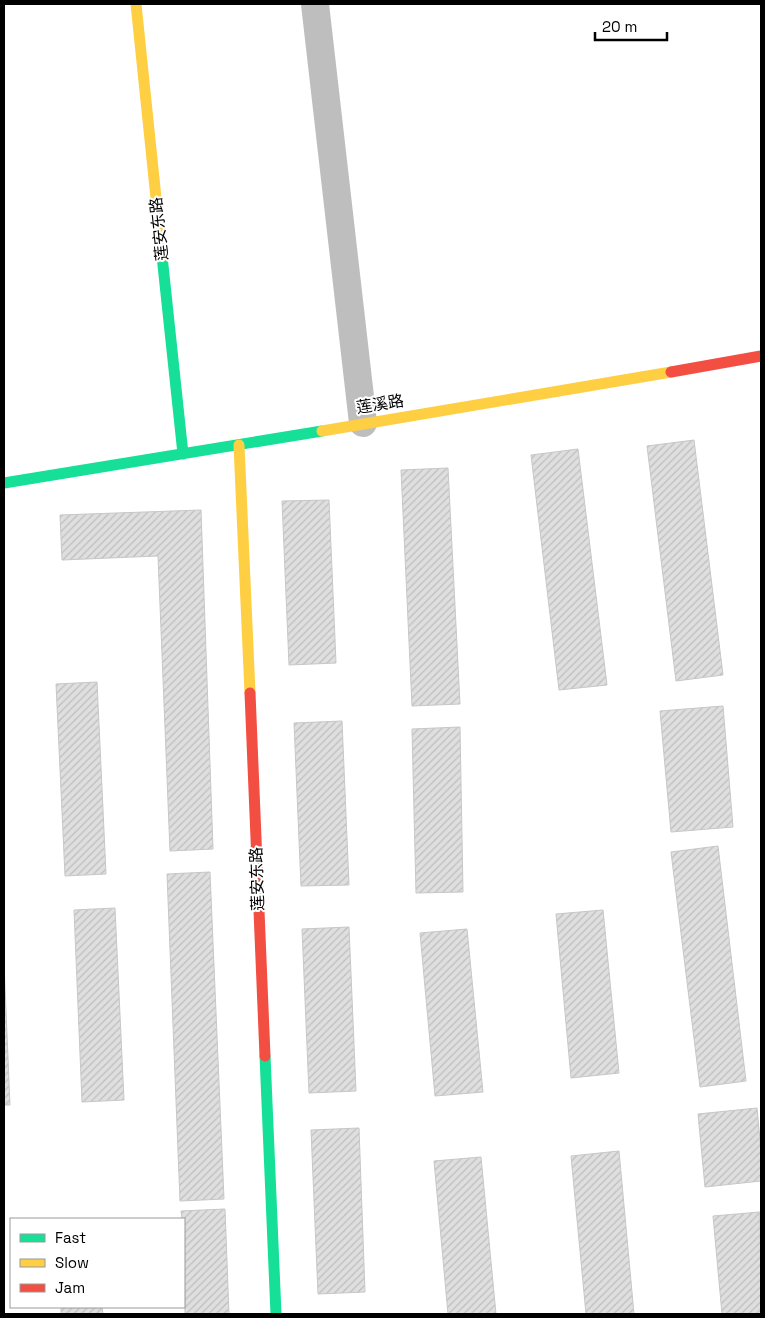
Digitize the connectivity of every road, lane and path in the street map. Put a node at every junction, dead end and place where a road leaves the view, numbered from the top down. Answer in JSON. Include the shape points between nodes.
{"nodes":[{"id":1,"x":136,"y":4,"type":"edge"},
{"id":2,"x":316,"y":4,"type":"edge"},
{"id":3,"x":761,"y":356,"type":"edge"},
{"id":4,"x":363,"y":423,"type":"junction"},
{"id":5,"x":239,"y":445,"type":"junction"},
{"id":6,"x":183,"y":454,"type":"junction"},
{"id":7,"x":4,"y":483,"type":"edge"},
{"id":8,"x":276,"y":1314,"type":"edge"}],
"edges":[{"from":1,"to":6,"type":"street","name":"莲安东路"},
{"from":2,"to":4,"type":"street"},
{"from":3,"to":4,"type":"street","name":"莲溪路"},
{"from":4,"to":5,"type":"street","name":"莲溪路"},
{"from":5,"to":6,"type":"street","name":"莲溪路"},
{"from":5,"to":8,"type":"street","name":"莲安东路"},
{"from":6,"to":7,"type":"street","name":"莲溪路"}]}
